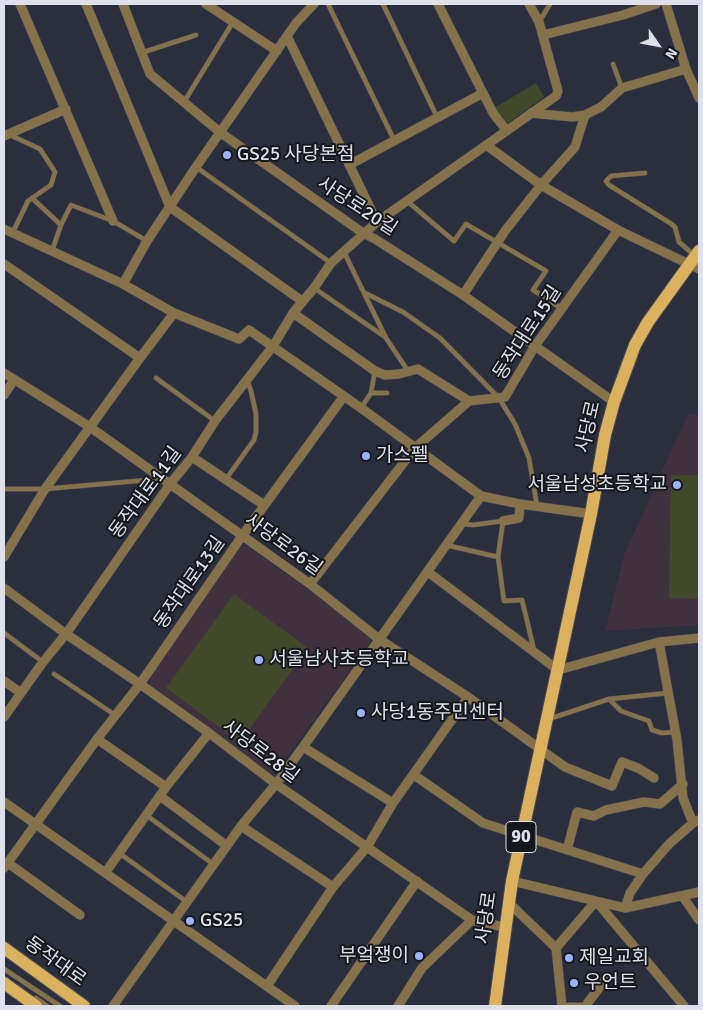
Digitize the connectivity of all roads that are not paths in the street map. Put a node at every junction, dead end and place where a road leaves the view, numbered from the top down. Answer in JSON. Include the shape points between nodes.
{"nodes":[{"id":1,"x":20,"y":4,"type":"edge"},
{"id":2,"x":86,"y":4,"type":"edge"},
{"id":3,"x":123,"y":4,"type":"edge"},
{"id":4,"x":206,"y":4,"type":"edge"},
{"id":5,"x":314,"y":4,"type":"edge"},
{"id":6,"x":328,"y":4,"type":"edge"},
{"id":7,"x":383,"y":4,"type":"edge"},
{"id":8,"x":438,"y":4,"type":"edge"},
{"id":9,"x":529,"y":4,"type":"edge"},
{"id":10,"x":550,"y":4,"type":"edge"},
{"id":11,"x":656,"y":4,"type":"edge"},
{"id":12,"x":666,"y":4,"type":"edge"},
{"id":13,"x":233,"y":21,"type":"junction"},
{"id":14,"x":539,"y":22,"type":"junction"},
{"id":15,"x":543,"y":35,"type":"junction"},
{"id":16,"x":196,"y":36,"type":"dead end"},
{"id":17,"x":287,"y":36,"type":"junction"},
{"id":18,"x":277,"y":51,"type":"junction"},
{"id":19,"x":142,"y":53,"type":"junction"},
{"id":20,"x":613,"y":64,"type":"dead end"},
{"id":21,"x":686,"y":68,"type":"junction"},
{"id":22,"x":622,"y":88,"type":"junction"},
{"id":23,"x":483,"y":93,"type":"junction"},
{"id":24,"x":699,"y":98,"type":"edge"},
{"id":25,"x":184,"y":102,"type":"junction"},
{"id":26,"x":66,"y":110,"type":"junction"},
{"id":27,"x":531,"y":113,"type":"junction"},
{"id":28,"x":585,"y":115,"type":"junction"},
{"id":29,"x":437,"y":117,"type":"junction"},
{"id":30,"x":507,"y":130,"type":"junction"},
{"id":31,"x":221,"y":133,"type":"junction"},
{"id":32,"x":5,"y":135,"type":"edge"},
{"id":33,"x":394,"y":140,"type":"junction"},
{"id":34,"x":486,"y":145,"type":"junction"},
{"id":35,"x":349,"y":165,"type":"junction"},
{"id":36,"x":196,"y":167,"type":"junction"},
{"id":37,"x":645,"y":173,"type":"dead end"},
{"id":38,"x":541,"y":185,"type":"junction"},
{"id":39,"x":32,"y":198,"type":"junction"},
{"id":40,"x":407,"y":201,"type":"junction"},
{"id":41,"x":170,"y":206,"type":"junction"},
{"id":42,"x":113,"y":221,"type":"junction"},
{"id":43,"x":377,"y":222,"type":"junction"},
{"id":44,"x":61,"y":225,"type":"junction"},
{"id":45,"x":9,"y":230,"type":"edge"},
{"id":46,"x":618,"y":230,"type":"junction"},
{"id":47,"x":363,"y":233,"type":"junction"},
{"id":48,"x":4,"y":240,"type":"edge"},
{"id":49,"x":147,"y":241,"type":"junction"},
{"id":50,"x":498,"y":242,"type":"junction"},
{"id":51,"x":343,"y":251,"type":"junction"},
{"id":52,"x":52,"y":252,"type":"junction"},
{"id":53,"x":696,"y":260,"type":"edge"},
{"id":54,"x":331,"y":263,"type":"junction"},
{"id":55,"x":4,"y":264,"type":"edge"},
{"id":56,"x":123,"y":284,"type":"junction"},
{"id":57,"x":314,"y":288,"type":"junction"},
{"id":58,"x":365,"y":293,"type":"junction"},
{"id":59,"x":463,"y":296,"type":"junction"},
{"id":60,"x":302,"y":301,"type":"junction"},
{"id":61,"x":562,"y":309,"type":"junction"},
{"id":62,"x":293,"y":312,"type":"junction"},
{"id":63,"x":174,"y":313,"type":"junction"},
{"id":64,"x":386,"y":338,"type":"junction"},
{"id":65,"x":274,"y":346,"type":"junction"},
{"id":66,"x":535,"y":346,"type":"junction"},
{"id":67,"x":140,"y":358,"type":"junction"},
{"id":68,"x":408,"y":371,"type":"junction"},
{"id":69,"x":375,"y":372,"type":"junction"},
{"id":70,"x":4,"y":373,"type":"edge"},
{"id":71,"x":156,"y":378,"type":"dead end"},
{"id":72,"x":14,"y":380,"type":"junction"},
{"id":73,"x":247,"y":380,"type":"junction"},
{"id":74,"x":371,"y":392,"type":"junction"},
{"id":75,"x":387,"y":393,"type":"dead end"},
{"id":76,"x":4,"y":394,"type":"edge"},
{"id":77,"x":344,"y":396,"type":"junction"},
{"id":78,"x":499,"y":398,"type":"junction"},
{"id":79,"x":468,"y":402,"type":"junction"},
{"id":80,"x":614,"y":402,"type":"junction"},
{"id":81,"x":361,"y":408,"type":"junction"},
{"id":82,"x":215,"y":421,"type":"junction"},
{"id":83,"x":90,"y":427,"type":"junction"},
{"id":84,"x":415,"y":448,"type":"junction"},
{"id":85,"x":192,"y":457,"type":"junction"},
{"id":86,"x":162,"y":478,"type":"junction"},
{"id":87,"x":226,"y":479,"type":"junction"},
{"id":88,"x":170,"y":484,"type":"junction"},
{"id":89,"x":4,"y":489,"type":"edge"},
{"id":90,"x":45,"y":489,"type":"junction"},
{"id":91,"x":481,"y":496,"type":"junction"},
{"id":92,"x":520,"y":504,"type":"junction"},
{"id":93,"x":264,"y":505,"type":"junction"},
{"id":94,"x":537,"y":506,"type":"junction"},
{"id":95,"x":591,"y":514,"type":"junction"},
{"id":96,"x":503,"y":521,"type":"junction"},
{"id":97,"x":462,"y":524,"type":"junction"},
{"id":98,"x":242,"y":536,"type":"junction"},
{"id":99,"x":446,"y":544,"type":"junction"},
{"id":100,"x":4,"y":557,"type":"edge"},
{"id":101,"x":498,"y":557,"type":"junction"},
{"id":102,"x":428,"y":572,"type":"junction"},
{"id":103,"x":310,"y":584,"type":"junction"},
{"id":104,"x":4,"y":588,"type":"edge"},
{"id":105,"x":4,"y":633,"type":"edge"},
{"id":106,"x":66,"y":634,"type":"junction"},
{"id":107,"x":699,"y":638,"type":"edge"},
{"id":108,"x":379,"y":639,"type":"junction"},
{"id":109,"x":659,"y":642,"type":"junction"},
{"id":110,"x":534,"y":651,"type":"junction"},
{"id":111,"x":43,"y":662,"type":"junction"},
{"id":112,"x":558,"y":670,"type":"junction"},
{"id":113,"x":54,"y":674,"type":"dead end"},
{"id":114,"x":4,"y":681,"type":"edge"},
{"id":115,"x":140,"y":684,"type":"junction"},
{"id":116,"x":21,"y":693,"type":"junction"},
{"id":117,"x":668,"y":693,"type":"junction"},
{"id":118,"x":468,"y":697,"type":"junction"},
{"id":119,"x":609,"y":698,"type":"junction"},
{"id":120,"x":116,"y":716,"type":"junction"},
{"id":121,"x":4,"y":717,"type":"edge"},
{"id":122,"x":546,"y":720,"type":"junction"},
{"id":123,"x":675,"y":732,"type":"junction"},
{"id":124,"x":209,"y":733,"type":"junction"},
{"id":125,"x":97,"y":739,"type":"junction"},
{"id":126,"x":303,"y":747,"type":"junction"},
{"id":127,"x":540,"y":749,"type":"junction"},
{"id":128,"x":414,"y":775,"type":"junction"},
{"id":129,"x":654,"y":778,"type":"dead end"},
{"id":130,"x":276,"y":784,"type":"junction"},
{"id":131,"x":683,"y":784,"type":"junction"},
{"id":132,"x":166,"y":788,"type":"junction"},
{"id":133,"x":160,"y":796,"type":"junction"},
{"id":134,"x":4,"y":802,"type":"edge"},
{"id":135,"x":393,"y":804,"type":"junction"},
{"id":136,"x":146,"y":815,"type":"junction"},
{"id":137,"x":696,"y":822,"type":"edge"},
{"id":138,"x":35,"y":824,"type":"junction"},
{"id":139,"x":241,"y":826,"type":"junction"},
{"id":140,"x":522,"y":835,"type":"junction"},
{"id":141,"x":227,"y":846,"type":"junction"},
{"id":142,"x":367,"y":847,"type":"junction"},
{"id":143,"x":567,"y":850,"type":"junction"},
{"id":144,"x":119,"y":853,"type":"junction"},
{"id":145,"x":213,"y":864,"type":"junction"},
{"id":146,"x":6,"y":865,"type":"edge"},
{"id":147,"x":105,"y":873,"type":"junction"},
{"id":148,"x":643,"y":874,"type":"junction"},
{"id":149,"x":512,"y":881,"type":"junction"},
{"id":150,"x":417,"y":882,"type":"junction"},
{"id":151,"x":333,"y":887,"type":"junction"},
{"id":152,"x":699,"y":892,"type":"edge"},
{"id":153,"x":683,"y":897,"type":"junction"},
{"id":154,"x":596,"y":901,"type":"junction"},
{"id":155,"x":187,"y":902,"type":"junction"},
{"id":156,"x":508,"y":902,"type":"junction"},
{"id":157,"x":625,"y":908,"type":"junction"},
{"id":158,"x":80,"y":915,"type":"dead end"},
{"id":159,"x":472,"y":920,"type":"junction"},
{"id":160,"x":699,"y":920,"type":"edge"},
{"id":161,"x":174,"y":921,"type":"junction"},
{"id":162,"x":504,"y":927,"type":"junction"},
{"id":163,"x":4,"y":948,"type":"edge"},
{"id":164,"x":556,"y":948,"type":"junction"},
{"id":165,"x":4,"y":969,"type":"edge"},
{"id":166,"x":4,"y":976,"type":"edge"},
{"id":167,"x":607,"y":977,"type":"dead end"},
{"id":168,"x":4,"y":983,"type":"edge"},
{"id":169,"x":267,"y":986,"type":"junction"},
{"id":170,"x":587,"y":1005,"type":"edge"},
{"id":171,"x":36,"y":1006,"type":"edge"},
{"id":172,"x":47,"y":1006,"type":"edge"},
{"id":173,"x":60,"y":1006,"type":"edge"},
{"id":174,"x":84,"y":1006,"type":"edge"},
{"id":175,"x":113,"y":1006,"type":"edge"},
{"id":176,"x":295,"y":1006,"type":"edge"},
{"id":177,"x":331,"y":1006,"type":"edge"},
{"id":178,"x":398,"y":1006,"type":"edge"},
{"id":179,"x":495,"y":1006,"type":"edge"},
{"id":180,"x":562,"y":1006,"type":"edge"},
{"id":181,"x":684,"y":1006,"type":"edge"}],
"edges":[{"from":1,"to":26,"type":"street"},
{"from":2,"to":41,"type":"street"},
{"from":3,"to":19,"type":"street","name":"사당로20길"},
{"from":4,"to":13,"type":"street"},
{"from":5,"to":17,"type":"street"},
{"from":6,"to":33,"type":"lane"},
{"from":7,"to":29,"type":"lane"},
{"from":8,"to":23,"type":"street"},
{"from":9,"to":14,"type":"street"},
{"from":10,"to":14,"type":"lane"},
{"from":11,"to":15,"type":"street"},
{"from":12,"to":21,"type":"street"},
{"from":13,"to":18,"type":"street"},
{"from":13,"to":25,"type":"lane"},
{"from":14,"to":15,"type":"street"},
{"from":15,"to":27,"type":"street","name":"동작대로11길","via":[[558,91],[556,96]]},
{"from":16,"to":19,"type":"lane"},
{"from":17,"to":18,"type":"street"},
{"from":17,"to":35,"type":"street"},
{"from":18,"to":31,"type":"street"},
{"from":19,"to":25,"type":"street","name":"사당로20길","via":[[150,74]]},
{"from":20,"to":22,"type":"lane"},
{"from":21,"to":22,"type":"street"},
{"from":21,"to":24,"type":"street"},
{"from":22,"to":28,"type":"street","via":[[601,107]]},
{"from":23,"to":29,"type":"street"},
{"from":23,"to":30,"type":"street"},
{"from":25,"to":31,"type":"street","name":"사당로20길"},
{"from":26,"to":32,"type":"street"},
{"from":26,"to":42,"type":"street"},
{"from":27,"to":28,"type":"street"},
{"from":27,"to":30,"type":"street","name":"동작대로11길"},
{"from":28,"to":38,"type":"street","via":[[574,147]]},
{"from":29,"to":33,"type":"street"},
{"from":30,"to":34,"type":"street","name":"동작대로11길"},
{"from":31,"to":36,"type":"street"},
{"from":31,"to":47,"type":"street","name":"사당로20길"},
{"from":32,"to":39,"type":"lane","via":[[40,149],[55,172],[51,185]]},
{"from":33,"to":35,"type":"street"},
{"from":34,"to":38,"type":"street"},
{"from":34,"to":40,"type":"street","name":"동작대로11길"},
{"from":35,"to":43,"type":"street"},
{"from":36,"to":41,"type":"street"},
{"from":36,"to":54,"type":"lane"},
{"from":37,"to":53,"type":"lane","via":[[611,176],[606,181],[675,227],[679,242]]},
{"from":38,"to":46,"type":"street"},
{"from":38,"to":50,"type":"street"},
{"from":39,"to":44,"type":"lane"},
{"from":39,"to":45,"type":"lane"},
{"from":40,"to":43,"type":"street","name":"동작대로11길"},
{"from":40,"to":50,"type":"lane","via":[[454,242],[466,224]]},
{"from":41,"to":49,"type":"street"},
{"from":41,"to":60,"type":"street"},
{"from":42,"to":44,"type":"lane","via":[[72,205]]},
{"from":42,"to":49,"type":"lane"},
{"from":43,"to":47,"type":"street","name":"동작대로11길"},
{"from":44,"to":52,"type":"lane"},
{"from":45,"to":48,"type":"street"},
{"from":45,"to":52,"type":"street"},
{"from":46,"to":53,"type":"street"},
{"from":46,"to":61,"type":"street","name":"동작대로15길"},
{"from":47,"to":51,"type":"street","name":"동작대로11길"},
{"from":47,"to":59,"type":"street","name":"사당로20길"},
{"from":49,"to":56,"type":"street"},
{"from":50,"to":59,"type":"street"},
{"from":50,"to":61,"type":"lane","via":[[546,271],[533,290]]},
{"from":51,"to":54,"type":"street","name":"동작대로11길"},
{"from":51,"to":58,"type":"lane"},
{"from":52,"to":56,"type":"street"},
{"from":53,"to":80,"type":"main road","name":"사당로","number":"90","via":[[648,322],[635,345]]},
{"from":54,"to":57,"type":"street","name":"동작대로11길"},
{"from":55,"to":67,"type":"street"},
{"from":56,"to":63,"type":"street"},
{"from":57,"to":60,"type":"street","name":"동작대로11길"},
{"from":57,"to":64,"type":"lane"},
{"from":58,"to":64,"type":"lane"},
{"from":58,"to":78,"type":"lane","via":[[402,312],[440,338]]},
{"from":59,"to":66,"type":"street","name":"사당로20길"},
{"from":60,"to":62,"type":"street","name":"동작대로11길"},
{"from":61,"to":66,"type":"street","name":"동작대로15길"},
{"from":62,"to":65,"type":"street","name":"동작대로11길"},
{"from":62,"to":69,"type":"street"},
{"from":63,"to":65,"type":"street","via":[[239,339],[249,330]]},
{"from":63,"to":67,"type":"street"},
{"from":64,"to":68,"type":"lane"},
{"from":65,"to":73,"type":"street","name":"동작대로11길"},
{"from":65,"to":77,"type":"street"},
{"from":66,"to":78,"type":"street","name":"동작대로15길","via":[[505,397]]},
{"from":66,"to":80,"type":"street","name":"사당로20길"},
{"from":67,"to":83,"type":"street"},
{"from":68,"to":69,"type":"street","via":[[386,375]]},
{"from":68,"to":79,"type":"street","via":[[418,369]]},
{"from":69,"to":74,"type":"lane"},
{"from":70,"to":72,"type":"street","name":"사당로26길"},
{"from":71,"to":82,"type":"lane"},
{"from":72,"to":76,"type":"street"},
{"from":72,"to":83,"type":"street","name":"사당로26길"},
{"from":73,"to":82,"type":"street","name":"동작대로11길"},
{"from":73,"to":87,"type":"lane","via":[[256,414],[256,432],[254,440]]},
{"from":74,"to":75,"type":"lane"},
{"from":74,"to":81,"type":"lane"},
{"from":77,"to":81,"type":"street"},
{"from":77,"to":93,"type":"street","name":"동작대로13길"},
{"from":78,"to":79,"type":"street","name":"동작대로15길"},
{"from":78,"to":94,"type":"lane","via":[[515,424],[529,458]]},
{"from":79,"to":84,"type":"street"},
{"from":80,"to":95,"type":"main road","name":"사당로","number":"90"},
{"from":81,"to":84,"type":"street"},
{"from":82,"to":85,"type":"street","name":"동작대로11길"},
{"from":83,"to":86,"type":"street","name":"사당로26길"},
{"from":83,"to":90,"type":"street"},
{"from":84,"to":91,"type":"street"},
{"from":84,"to":103,"type":"street"},
{"from":85,"to":87,"type":"street"},
{"from":85,"to":88,"type":"street","name":"동작대로11길"},
{"from":86,"to":88,"type":"street","name":"사당로26길"},
{"from":86,"to":90,"type":"lane"},
{"from":87,"to":93,"type":"street"},
{"from":88,"to":98,"type":"street","name":"사당로26길"},
{"from":88,"to":106,"type":"street","name":"동작대로11길"},
{"from":89,"to":90,"type":"lane"},
{"from":90,"to":100,"type":"street"},
{"from":91,"to":92,"type":"street"},
{"from":91,"to":97,"type":"street"},
{"from":92,"to":94,"type":"street"},
{"from":92,"to":96,"type":"street","via":[[519,518]]},
{"from":93,"to":98,"type":"street","name":"동작대로13길"},
{"from":94,"to":95,"type":"street"},
{"from":95,"to":112,"type":"main road","name":"사당로","number":"90"},
{"from":96,"to":97,"type":"lane"},
{"from":96,"to":101,"type":"lane"},
{"from":97,"to":99,"type":"street"},
{"from":98,"to":103,"type":"street","name":"사당로26길"},
{"from":98,"to":115,"type":"street","name":"동작대로13길"},
{"from":99,"to":101,"type":"lane"},
{"from":99,"to":102,"type":"street"},
{"from":101,"to":110,"type":"lane","via":[[504,601],[522,600]]},
{"from":102,"to":108,"type":"street"},
{"from":102,"to":110,"type":"street"},
{"from":103,"to":108,"type":"street","name":"사당로26길"},
{"from":104,"to":106,"type":"street","name":"사당로28길"},
{"from":105,"to":111,"type":"lane"},
{"from":106,"to":111,"type":"street","name":"동작대로11길"},
{"from":106,"to":115,"type":"street","name":"사당로28길"},
{"from":107,"to":109,"type":"street"},
{"from":108,"to":118,"type":"street","name":"사당로26길"},
{"from":108,"to":126,"type":"street"},
{"from":109,"to":112,"type":"street"},
{"from":109,"to":117,"type":"street"},
{"from":110,"to":112,"type":"street"},
{"from":111,"to":116,"type":"street","name":"동작대로11길"},
{"from":112,"to":122,"type":"main road","name":"사당로","number":"90"},
{"from":113,"to":120,"type":"lane"},
{"from":114,"to":116,"type":"street"},
{"from":115,"to":120,"type":"street","name":"동작대로13길"},
{"from":115,"to":124,"type":"street","name":"사당로28길"},
{"from":116,"to":121,"type":"street","name":"동작대로11길"},
{"from":117,"to":119,"type":"lane"},
{"from":117,"to":123,"type":"street"},
{"from":118,"to":127,"type":"street","name":"사당로26길"},
{"from":118,"to":128,"type":"street"},
{"from":119,"to":122,"type":"lane"},
{"from":119,"to":123,"type":"lane","via":[[621,711],[649,721],[652,730]]},
{"from":120,"to":125,"type":"street","name":"동작대로13길"},
{"from":122,"to":127,"type":"main road","name":"사당로","number":"90"},
{"from":123,"to":131,"type":"street"},
{"from":124,"to":130,"type":"street","name":"사당로28길"},
{"from":124,"to":132,"type":"street"},
{"from":125,"to":132,"type":"street"},
{"from":125,"to":138,"type":"street","name":"동작대로13길"},
{"from":126,"to":130,"type":"street"},
{"from":126,"to":135,"type":"street"},
{"from":127,"to":129,"type":"street","via":[[565,767],[612,786],[622,762]]},
{"from":127,"to":140,"type":"main road","name":"사당로","number":"90"},
{"from":128,"to":135,"type":"street"},
{"from":128,"to":140,"type":"street","via":[[483,823]]},
{"from":130,"to":139,"type":"street"},
{"from":130,"to":142,"type":"street","name":"사당로28길"},
{"from":131,"to":137,"type":"street","via":[[683,798]]},
{"from":131,"to":143,"type":"street","via":[[660,804],[644,802],[606,810],[594,816],[577,812]]},
{"from":132,"to":133,"type":"street"},
{"from":133,"to":136,"type":"street"},
{"from":133,"to":141,"type":"street"},
{"from":134,"to":138,"type":"street"},
{"from":135,"to":142,"type":"street"},
{"from":136,"to":144,"type":"street"},
{"from":136,"to":145,"type":"lane"},
{"from":137,"to":148,"type":"street","via":[[669,844]]},
{"from":138,"to":146,"type":"street","name":"동작대로13길"},
{"from":138,"to":147,"type":"street"},
{"from":139,"to":141,"type":"street"},
{"from":139,"to":151,"type":"street"},
{"from":140,"to":143,"type":"street"},
{"from":140,"to":149,"type":"main road","name":"사당로","number":"90"},
{"from":141,"to":145,"type":"street"},
{"from":142,"to":150,"type":"street","name":"사당로28길"},
{"from":142,"to":151,"type":"street"},
{"from":143,"to":148,"type":"street"},
{"from":144,"to":147,"type":"street"},
{"from":144,"to":155,"type":"lane"},
{"from":145,"to":155,"type":"street"},
{"from":146,"to":158,"type":"street","name":"동작대로13길"},
{"from":147,"to":161,"type":"street"},
{"from":148,"to":157,"type":"street","via":[[630,893]]},
{"from":149,"to":154,"type":"street"},
{"from":149,"to":156,"type":"main road","name":"사당로","number":"90"},
{"from":150,"to":159,"type":"street","name":"사당로28길"},
{"from":150,"to":177,"type":"street"},
{"from":151,"to":169,"type":"street"},
{"from":152,"to":153,"type":"street"},
{"from":153,"to":157,"type":"street"},
{"from":153,"to":160,"type":"street"},
{"from":154,"to":157,"type":"street"},
{"from":154,"to":164,"type":"street"},
{"from":154,"to":181,"type":"street"},
{"from":155,"to":161,"type":"street"},
{"from":156,"to":162,"type":"main road","name":"사당로","number":"90"},
{"from":156,"to":164,"type":"street"},
{"from":159,"to":162,"type":"street","name":"사당로28길"},
{"from":159,"to":178,"type":"street","via":[[422,968]]},
{"from":161,"to":169,"type":"street"},
{"from":161,"to":175,"type":"street"},
{"from":162,"to":179,"type":"main road","name":"사당로","number":"90"},
{"from":163,"to":174,"type":"main road","name":"동작대로"},
{"from":164,"to":180,"type":"street"},
{"from":165,"to":173,"type":"lane","name":"동작대로"},
{"from":166,"to":172,"type":"lane"},
{"from":167,"to":170,"type":"street"},
{"from":168,"to":171,"type":"main road"},
{"from":169,"to":176,"type":"street"},
{"from":170,"to":180,"type":"lane"}]}
